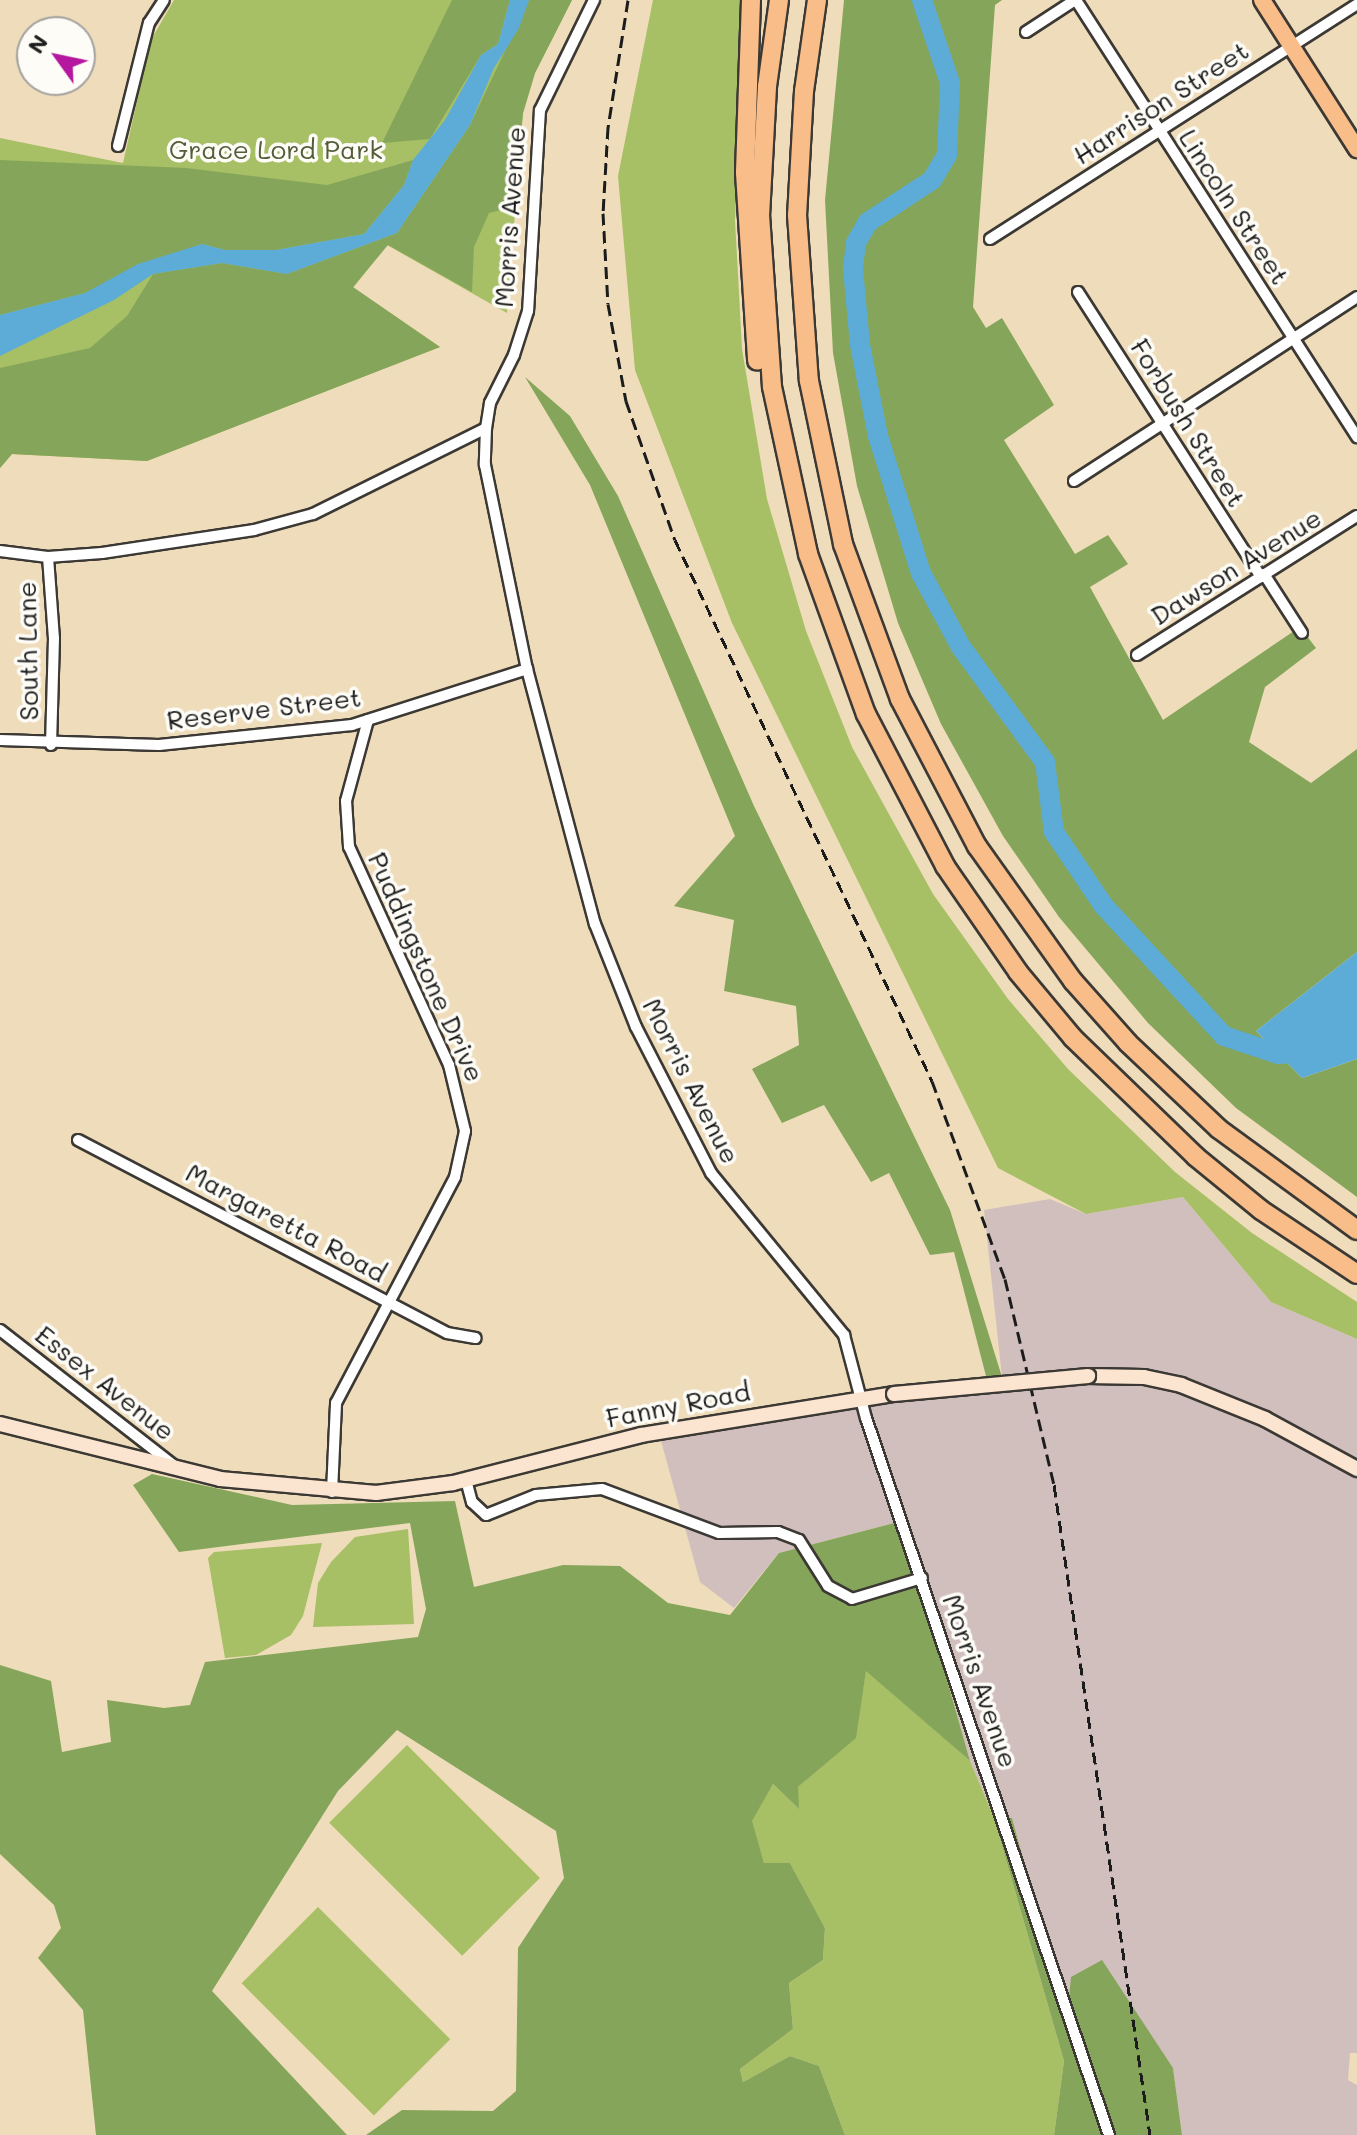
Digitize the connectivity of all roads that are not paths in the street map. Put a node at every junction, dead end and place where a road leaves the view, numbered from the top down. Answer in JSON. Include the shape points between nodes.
{"nodes":[{"id":1,"x":164,"y":0,"type":"edge"},
{"id":2,"x":594,"y":0,"type":"edge"},
{"id":3,"x":751,"y":0,"type":"edge"},
{"id":4,"x":779,"y":0,"type":"edge"},
{"id":5,"x":817,"y":0,"type":"edge"},
{"id":6,"x":1075,"y":0,"type":"edge"},
{"id":7,"x":1262,"y":0,"type":"edge"},
{"id":8,"x":1357,"y":4,"type":"edge"},
{"id":9,"x":1026,"y":32,"type":"dead end"},
{"id":10,"x":1291,"y":46,"type":"junction"},
{"id":11,"x":1159,"y":130,"type":"junction"},
{"id":12,"x":118,"y":146,"type":"dead end"},
{"id":13,"x":1357,"y":149,"type":"edge"},
{"id":14,"x":990,"y":239,"type":"dead end"},
{"id":15,"x":1078,"y":292,"type":"dead end"},
{"id":16,"x":1357,"y":297,"type":"edge"},
{"id":17,"x":1293,"y":339,"type":"junction"},
{"id":18,"x":1162,"y":421,"type":"junction"},
{"id":19,"x":486,"y":428,"type":"junction"},
{"id":20,"x":1357,"y":437,"type":"edge"},
{"id":21,"x":1074,"y":481,"type":"dead end"},
{"id":22,"x":1357,"y":516,"type":"edge"},
{"id":23,"x":0,"y":551,"type":"edge"},
{"id":24,"x":48,"y":557,"type":"junction"},
{"id":25,"x":1262,"y":576,"type":"junction"},
{"id":26,"x":820,"y":595,"type":"junction"},
{"id":27,"x":1302,"y":633,"type":"dead end"},
{"id":28,"x":1137,"y":655,"type":"dead end"},
{"id":29,"x":527,"y":669,"type":"junction"},
{"id":30,"x":368,"y":720,"type":"junction"},
{"id":31,"x":0,"y":740,"type":"edge"},
{"id":32,"x":51,"y":745,"type":"junction"},
{"id":33,"x":78,"y":1140,"type":"dead end"},
{"id":34,"x":1357,"y":1230,"type":"edge"},
{"id":35,"x":1357,"y":1274,"type":"edge"},
{"id":36,"x":391,"y":1303,"type":"junction"},
{"id":37,"x":0,"y":1330,"type":"edge"},
{"id":38,"x":476,"y":1338,"type":"dead end"},
{"id":39,"x":861,"y":1397,"type":"junction"},
{"id":40,"x":0,"y":1424,"type":"edge"},
{"id":41,"x":1357,"y":1469,"type":"edge"},
{"id":42,"x":182,"y":1471,"type":"junction"},
{"id":43,"x":466,"y":1480,"type":"junction"},
{"id":44,"x":332,"y":1492,"type":"junction"},
{"id":45,"x":922,"y":1578,"type":"junction"},
{"id":46,"x":1109,"y":2135,"type":"edge"}],
"edges":[{"from":1,"to":12,"type":"street","via":[[149,23]]},
{"from":2,"to":19,"type":"street","name":"Morris Avenue","via":[[540,110],[528,311],[490,403]]},
{"from":3,"to":26,"type":"highway","via":[[745,173],[755,344],[784,491]]},
{"from":4,"to":26,"type":"highway","via":[[763,144],[763,301],[787,470]]},
{"from":5,"to":34,"type":"highway","via":[[804,91],[797,215],[809,381],[843,544],[900,699],[977,846],[1073,981],[1147,1063],[1219,1129]]},
{"from":6,"to":9,"type":"street"},
{"from":6,"to":11,"type":"street","name":"Lincoln Street"},
{"from":7,"to":10,"type":"main road"},
{"from":8,"to":10,"type":"street","name":"Harrison Street"},
{"from":10,"to":11,"type":"street","name":"Harrison Street"},
{"from":10,"to":13,"type":"main road"},
{"from":11,"to":14,"type":"street","name":"Harrison Street"},
{"from":11,"to":17,"type":"street","name":"Lincoln Street"},
{"from":15,"to":18,"type":"street","name":"Forbush Street"},
{"from":16,"to":17,"type":"street"},
{"from":17,"to":18,"type":"street"},
{"from":17,"to":20,"type":"street","name":"Lincoln Street"},
{"from":18,"to":21,"type":"street"},
{"from":18,"to":25,"type":"street","name":"Forbush Street"},
{"from":19,"to":24,"type":"street","via":[[313,514],[198,542]]},
{"from":19,"to":29,"type":"street","name":"Morris Avenue","via":[[485,465]]},
{"from":22,"to":25,"type":"street","name":"Dawson Avenue"},
{"from":23,"to":24,"type":"street"},
{"from":24,"to":32,"type":"street","name":"South Lane","via":[[54,638]]},
{"from":25,"to":27,"type":"street","name":"Forbush Street"},
{"from":25,"to":28,"type":"street","name":"Dawson Avenue"},
{"from":26,"to":35,"type":"highway","via":[[903,792],[945,866],[1018,972],[1073,1038],[1163,1128],[1261,1210]]},
{"from":29,"to":30,"type":"street","name":"Reserve Street"},
{"from":29,"to":39,"type":"street","name":"Morris Avenue","via":[[613,977],[711,1173],[844,1335]]},
{"from":30,"to":32,"type":"street","name":"Reserve Street","via":[[172,744]]},
{"from":30,"to":36,"type":"street","name":"Puddingstone Drive","via":[[346,801],[349,847],[449,1065],[465,1131],[455,1177]]},
{"from":31,"to":32,"type":"street","name":"Reserve Street"},
{"from":33,"to":36,"type":"street","name":"Margaretta Road"},
{"from":36,"to":38,"type":"street","name":"Margaretta Road","via":[[447,1333]]},
{"from":36,"to":44,"type":"street","name":"Puddingstone Drive","via":[[336,1403]]},
{"from":37,"to":42,"type":"street","name":"Essex Avenue"},
{"from":39,"to":41,"type":"main road","name":"Fanny Road","bridge":true,"via":[[1088,1376],[1144,1377],[1181,1385],[1265,1419]]},
{"from":39,"to":43,"type":"main road","name":"Fanny Road","via":[[641,1435]]},
{"from":39,"to":45,"type":"street","name":"Morris Avenue"},
{"from":40,"to":42,"type":"main road","name":"Fanny Road"},
{"from":42,"to":44,"type":"main road","name":"Fanny Road"},
{"from":43,"to":44,"type":"main road","name":"Fanny Road","via":[[415,1490]]},
{"from":43,"to":45,"type":"street","via":[[472,1502],[486,1515],[536,1495],[602,1489],[719,1533],[778,1532],[799,1540],[828,1586],[852,1599]]},
{"from":45,"to":46,"type":"street","name":"Morris Avenue"}]}
